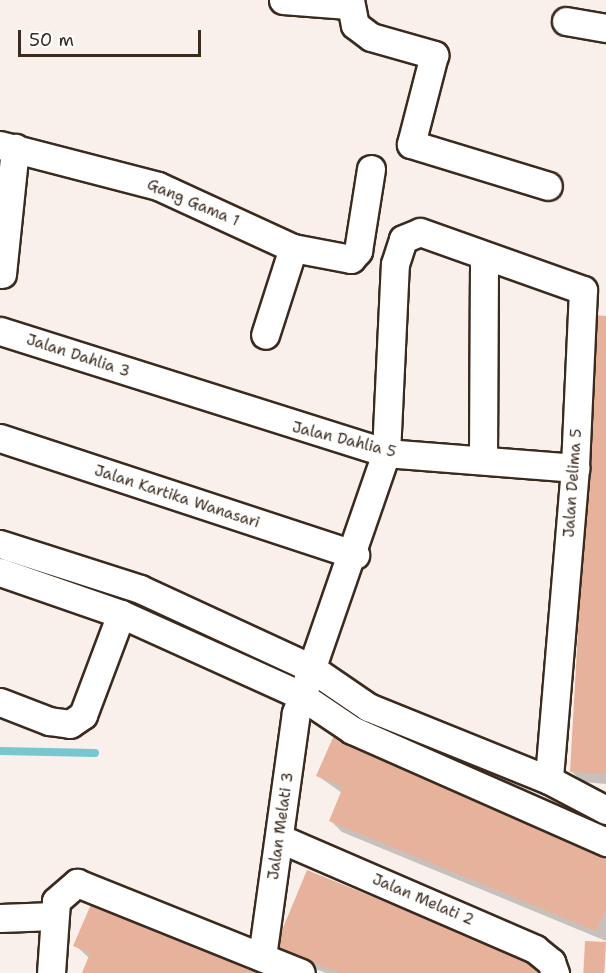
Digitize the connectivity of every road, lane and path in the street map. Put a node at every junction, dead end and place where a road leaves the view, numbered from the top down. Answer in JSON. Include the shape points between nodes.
{"nodes":[{"id":1,"x":284,"y":0,"type":"edge"},
{"id":2,"x":349,"y":2,"type":"edge"},
{"id":3,"x":566,"y":21,"type":"dead end"},
{"id":4,"x":606,"y":28,"type":"edge"},
{"id":5,"x":7,"y":147,"type":"edge"},
{"id":6,"x":370,"y":169,"type":"dead end"},
{"id":7,"x":548,"y":186,"type":"dead end"},
{"id":8,"x":293,"y":248,"type":"junction"},
{"id":9,"x":484,"y":256,"type":"junction"},
{"id":10,"x":2,"y":274,"type":"dead end"},
{"id":11,"x":0,"y":331,"type":"edge"},
{"id":12,"x":265,"y":335,"type":"dead end"},
{"id":13,"x":156,"y":382,"type":"joint"},
{"id":14,"x":0,"y":438,"type":"edge"},
{"id":15,"x":386,"y":453,"type":"junction"},
{"id":16,"x":483,"y":457,"type":"junction"},
{"id":17,"x":574,"y":468,"type":"junction"},
{"id":18,"x":0,"y":544,"type":"edge"},
{"id":19,"x":355,"y":555,"type":"junction"},
{"id":20,"x":0,"y":572,"type":"edge"},
{"id":21,"x":121,"y":614,"type":"junction"},
{"id":22,"x":311,"y":668,"type":"junction"},
{"id":23,"x":300,"y":695,"type":"junction"},
{"id":24,"x":0,"y":702,"type":"edge"},
{"id":25,"x":549,"y":780,"type":"junction"},
{"id":26,"x":606,"y":810,"type":"edge"},
{"id":27,"x":281,"y":839,"type":"junction"},
{"id":28,"x":606,"y":842,"type":"edge"},
{"id":29,"x":54,"y":916,"type":"junction"},
{"id":30,"x":0,"y":918,"type":"edge"},
{"id":31,"x":262,"y":957,"type":"junction"},
{"id":32,"x":51,"y":973,"type":"edge"},
{"id":33,"x":301,"y":973,"type":"edge"},
{"id":34,"x":555,"y":973,"type":"edge"}],
"edges":[{"from":1,"to":2,"type":"street"},
{"from":2,"to":7,"type":"street","via":[[355,25],[371,37],[434,55],[411,144]]},
{"from":3,"to":4,"type":"street"},
{"from":5,"to":8,"type":"street","name":"Gang Gama 1","via":[[158,186]]},
{"from":5,"to":10,"type":"street"},
{"from":6,"to":8,"type":"street","name":"Gang Gama 1","via":[[358,251],[351,259]]},
{"from":8,"to":12,"type":"street"},
{"from":9,"to":15,"type":"street","name":"Jalan Delima 5","via":[[420,232],[403,240],[395,264]]},
{"from":9,"to":16,"type":"street"},
{"from":9,"to":17,"type":"street","name":"Jalan Delima 5","via":[[583,290]]},
{"from":11,"to":13,"type":"street","name":"Jalan Dahlia 3"},
{"from":13,"to":15,"type":"street","name":"Jalan Dahlia 5"},
{"from":14,"to":19,"type":"street","name":"Jalan Kartika Wanasari"},
{"from":15,"to":16,"type":"street","name":"Jalan Dahlia 5"},
{"from":15,"to":19,"type":"street","name":"Jalan Delima 5"},
{"from":16,"to":17,"type":"street","name":"Jalan Dahlia 5"},
{"from":17,"to":25,"type":"street","name":"Jalan Delima 5"},
{"from":18,"to":22,"type":"street","via":[[140,589]]},
{"from":19,"to":22,"type":"street","name":"Jalan Melati 3"},
{"from":20,"to":21,"type":"street"},
{"from":21,"to":23,"type":"street"},
{"from":21,"to":24,"type":"street","via":[[83,716],[70,724],[49,721]]},
{"from":22,"to":23,"type":"street","name":"Jalan Melati 3"},
{"from":22,"to":25,"type":"street","via":[[368,707]]},
{"from":23,"to":27,"type":"street","name":"Jalan Melati 3"},
{"from":23,"to":28,"type":"street","via":[[352,730]]},
{"from":25,"to":26,"type":"street"},
{"from":27,"to":31,"type":"street","name":"Jalan Melati 3"},
{"from":27,"to":34,"type":"street","name":"Jalan Melati 2","via":[[535,949],[551,962]]},
{"from":29,"to":30,"type":"street"},
{"from":29,"to":31,"type":"street","via":[[56,901],[77,883]]},
{"from":29,"to":32,"type":"street"},
{"from":31,"to":33,"type":"street"}]}
